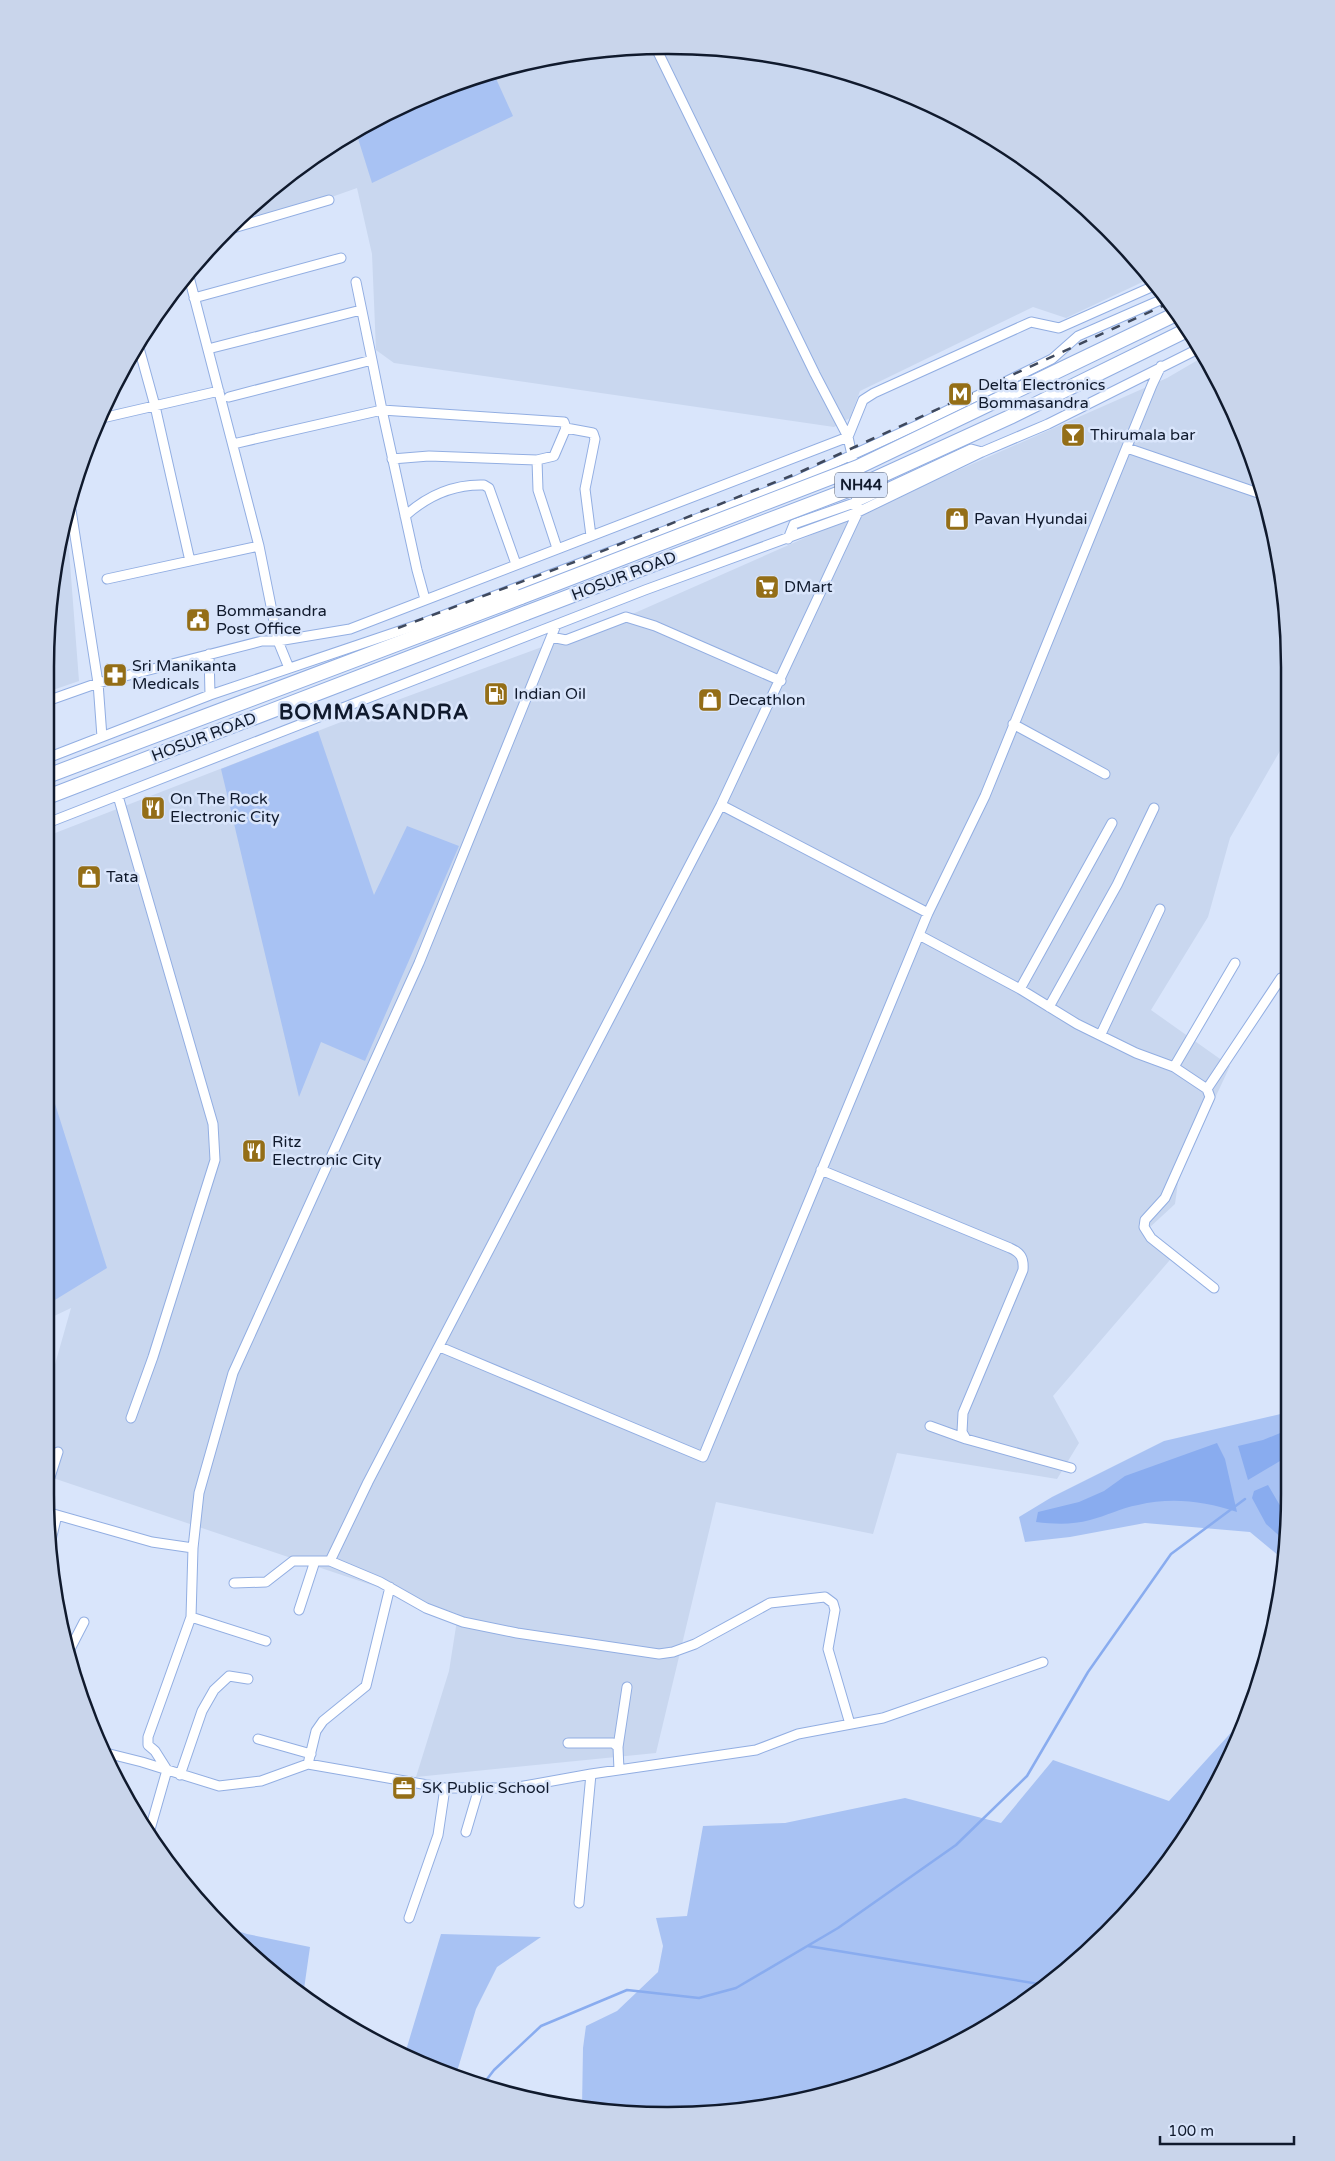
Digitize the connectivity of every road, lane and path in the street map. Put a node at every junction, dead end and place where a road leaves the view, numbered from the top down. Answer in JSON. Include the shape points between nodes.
{"nodes":[{"id":1,"x":659,"y":54,"type":"edge"},
{"id":2,"x":329,"y":200,"type":"dead end"},
{"id":3,"x":243,"y":225,"type":"edge"},
{"id":4,"x":342,"y":258,"type":"dead end"},
{"id":5,"x":190,"y":282,"type":"edge"},
{"id":6,"x":356,"y":282,"type":"dead end"},
{"id":7,"x":1149,"y":288,"type":"edge"},
{"id":8,"x":194,"y":298,"type":"junction"},
{"id":9,"x":1159,"y":300,"type":"edge"},
{"id":10,"x":361,"y":310,"type":"junction"},
{"id":11,"x":1170,"y":317,"type":"edge"},
{"id":12,"x":1181,"y":332,"type":"edge"},
{"id":13,"x":208,"y":349,"type":"junction"},
{"id":14,"x":1193,"y":351,"type":"edge"},
{"id":15,"x":141,"y":354,"type":"edge"},
{"id":16,"x":372,"y":360,"type":"junction"},
{"id":17,"x":1161,"y":366,"type":"junction"},
{"id":18,"x":218,"y":391,"type":"junction"},
{"id":19,"x":229,"y":397,"type":"dead end"},
{"id":20,"x":155,"y":406,"type":"junction"},
{"id":21,"x":382,"y":410,"type":"junction"},
{"id":22,"x":107,"y":417,"type":"edge"},
{"id":23,"x":566,"y":428,"type":"junction"},
{"id":24,"x":848,"y":437,"type":"junction"},
{"id":25,"x":233,"y":444,"type":"junction"},
{"id":26,"x":1127,"y":448,"type":"junction"},
{"id":27,"x":982,"y":452,"type":"junction"},
{"id":28,"x":852,"y":455,"type":"junction"},
{"id":29,"x":392,"y":459,"type":"junction"},
{"id":30,"x":538,"y":460,"type":"junction"},
{"id":31,"x":794,"y":482,"type":"junction"},
{"id":32,"x":1255,"y":492,"type":"edge"},
{"id":33,"x":857,"y":502,"type":"junction"},
{"id":34,"x":858,"y":512,"type":"junction"},
{"id":35,"x":405,"y":516,"type":"junction"},
{"id":36,"x":73,"y":520,"type":"edge"},
{"id":37,"x":805,"y":520,"type":"junction"},
{"id":38,"x":590,"y":536,"type":"junction"},
{"id":39,"x":788,"y":539,"type":"junction"},
{"id":40,"x":259,"y":546,"type":"junction"},
{"id":41,"x":557,"y":548,"type":"junction"},
{"id":42,"x":190,"y":561,"type":"junction"},
{"id":43,"x":516,"y":564,"type":"junction"},
{"id":44,"x":107,"y":578,"type":"dead end"},
{"id":45,"x":425,"y":599,"type":"junction"},
{"id":46,"x":556,"y":625,"type":"junction"},
{"id":47,"x":350,"y":629,"type":"junction"},
{"id":48,"x":551,"y":637,"type":"junction"},
{"id":49,"x":278,"y":641,"type":"junction"},
{"id":50,"x":355,"y":646,"type":"junction"},
{"id":51,"x":209,"y":654,"type":"junction"},
{"id":52,"x":289,"y":668,"type":"junction"},
{"id":53,"x":98,"y":682,"type":"junction"},
{"id":54,"x":781,"y":682,"type":"junction"},
{"id":55,"x":210,"y":695,"type":"junction"},
{"id":56,"x":54,"y":698,"type":"edge"},
{"id":57,"x":1013,"y":724,"type":"junction"},
{"id":58,"x":102,"y":737,"type":"junction"},
{"id":59,"x":54,"y":755,"type":"edge"},
{"id":60,"x":54,"y":773,"type":"edge"},
{"id":61,"x":1105,"y":774,"type":"dead end"},
{"id":62,"x":54,"y":794,"type":"edge"},
{"id":63,"x":118,"y":796,"type":"junction"},
{"id":64,"x":721,"y":805,"type":"junction"},
{"id":65,"x":1154,"y":808,"type":"dead end"},
{"id":66,"x":54,"y":820,"type":"edge"},
{"id":67,"x":1112,"y":822,"type":"dead end"},
{"id":68,"x":1160,"y":908,"type":"dead end"},
{"id":69,"x":928,"y":913,"type":"junction"},
{"id":70,"x":919,"y":935,"type":"junction"},
{"id":71,"x":1235,"y":963,"type":"dead end"},
{"id":72,"x":1281,"y":978,"type":"dead end"},
{"id":73,"x":1020,"y":990,"type":"junction"},
{"id":74,"x":1049,"y":1007,"type":"junction"},
{"id":75,"x":1101,"y":1034,"type":"junction"},
{"id":76,"x":1174,"y":1067,"type":"junction"},
{"id":77,"x":1207,"y":1089,"type":"junction"},
{"id":78,"x":821,"y":1170,"type":"junction"},
{"id":79,"x":1214,"y":1288,"type":"dead end"},
{"id":80,"x":440,"y":1346,"type":"junction"},
{"id":81,"x":131,"y":1418,"type":"dead end"},
{"id":82,"x":930,"y":1426,"type":"dead end"},
{"id":83,"x":966,"y":1439,"type":"junction"},
{"id":84,"x":58,"y":1452,"type":"dead end"},
{"id":85,"x":54,"y":1464,"type":"edge"},
{"id":86,"x":1072,"y":1468,"type":"dead end"},
{"id":87,"x":54,"y":1514,"type":"edge"},
{"id":88,"x":193,"y":1548,"type":"junction"},
{"id":89,"x":315,"y":1561,"type":"junction"},
{"id":90,"x":330,"y":1561,"type":"junction"},
{"id":91,"x":234,"y":1583,"type":"dead end"},
{"id":92,"x":390,"y":1587,"type":"junction"},
{"id":93,"x":299,"y":1610,"type":"dead end"},
{"id":94,"x":190,"y":1617,"type":"junction"},
{"id":95,"x":84,"y":1622,"type":"dead end"},
{"id":96,"x":266,"y":1642,"type":"dead end"},
{"id":97,"x":73,"y":1643,"type":"edge"},
{"id":98,"x":1043,"y":1662,"type":"dead end"},
{"id":99,"x":248,"y":1679,"type":"dead end"},
{"id":100,"x":627,"y":1687,"type":"dead end"},
{"id":101,"x":850,"y":1724,"type":"junction"},
{"id":102,"x":258,"y":1739,"type":"dead end"},
{"id":103,"x":568,"y":1743,"type":"dead end"},
{"id":104,"x":618,"y":1747,"type":"junction"},
{"id":105,"x":311,"y":1754,"type":"junction"},
{"id":106,"x":112,"y":1755,"type":"edge"},
{"id":107,"x":308,"y":1764,"type":"junction"},
{"id":108,"x":167,"y":1770,"type":"junction"},
{"id":109,"x":619,"y":1770,"type":"junction"},
{"id":110,"x":591,"y":1774,"type":"junction"},
{"id":111,"x":180,"y":1775,"type":"junction"},
{"id":112,"x":445,"y":1788,"type":"junction"},
{"id":113,"x":479,"y":1788,"type":"junction"},
{"id":114,"x":151,"y":1825,"type":"edge"},
{"id":115,"x":466,"y":1832,"type":"dead end"},
{"id":116,"x":579,"y":1902,"type":"dead end"},
{"id":117,"x":409,"y":1918,"type":"dead end"}],
"edges":[{"from":1,"to":24,"type":"street"},
{"from":2,"to":3,"type":"street"},
{"from":4,"to":8,"type":"street"},
{"from":5,"to":8,"type":"street"},
{"from":6,"to":10,"type":"street"},
{"from":7,"to":24,"type":"street","via":[[1059,328],[1031,322],[874,393],[863,400]]},
{"from":8,"to":13,"type":"street"},
{"from":9,"to":28,"type":"street","via":[[1078,336],[1052,359]]},
{"from":10,"to":13,"type":"street"},
{"from":10,"to":16,"type":"street"},
{"from":11,"to":60,"type":"highway","name":"HOSUR ROAD","number":"NH44","bridge":true,"via":[[858,467]]},
{"from":12,"to":62,"type":"highway","name":"HOSUR ROAD","number":"NH44","bridge":true,"via":[[1010,417],[861,485]]},
{"from":13,"to":18,"type":"street"},
{"from":14,"to":17,"type":"street"},
{"from":15,"to":20,"type":"street"},
{"from":16,"to":19,"type":"street"},
{"from":16,"to":21,"type":"street"},
{"from":17,"to":26,"type":"street"},
{"from":17,"to":27,"type":"street","via":[[1048,424]]},
{"from":18,"to":20,"type":"street"},
{"from":18,"to":25,"type":"street"},
{"from":20,"to":22,"type":"street"},
{"from":20,"to":42,"type":"street"},
{"from":21,"to":23,"type":"street","via":[[564,422]]},
{"from":21,"to":25,"type":"street"},
{"from":21,"to":29,"type":"street"},
{"from":23,"to":30,"type":"street","via":[[554,456]]},
{"from":23,"to":38,"type":"street","via":[[593,433],[595,438],[585,489]]},
{"from":24,"to":28,"type":"street"},
{"from":24,"to":38,"type":"street"},
{"from":25,"to":40,"type":"street"},
{"from":26,"to":32,"type":"street"},
{"from":26,"to":57,"type":"street"},
{"from":27,"to":33,"type":"street","via":[[971,449]]},
{"from":27,"to":34,"type":"street"},
{"from":28,"to":31,"type":"street"},
{"from":28,"to":33,"type":"street"},
{"from":29,"to":30,"type":"street","via":[[429,456]]},
{"from":29,"to":35,"type":"street"},
{"from":30,"to":41,"type":"street","via":[[538,490]]},
{"from":31,"to":37,"type":"street"},
{"from":31,"to":50,"type":"street"},
{"from":33,"to":34,"type":"street"},
{"from":33,"to":37,"type":"street"},
{"from":34,"to":39,"type":"street"},
{"from":34,"to":54,"type":"street"},
{"from":35,"to":43,"type":"street","via":[[450,488],[484,485],[489,488]]},
{"from":35,"to":45,"type":"street"},
{"from":36,"to":53,"type":"street"},
{"from":37,"to":39,"type":"street","via":[[794,524]]},
{"from":38,"to":41,"type":"street"},
{"from":39,"to":46,"type":"street"},
{"from":40,"to":42,"type":"street"},
{"from":40,"to":49,"type":"street"},
{"from":41,"to":43,"type":"street"},
{"from":42,"to":44,"type":"street"},
{"from":43,"to":45,"type":"street"},
{"from":45,"to":47,"type":"street"},
{"from":46,"to":48,"type":"street"},
{"from":46,"to":63,"type":"street"},
{"from":47,"to":49,"type":"street"},
{"from":47,"to":50,"type":"street"},
{"from":48,"to":54,"type":"street","via":[[566,640],[626,618],[656,626]]},
{"from":48,"to":88,"type":"street","via":[[419,963],[233,1374],[199,1493]]},
{"from":49,"to":51,"type":"street","via":[[262,641]]},
{"from":49,"to":52,"type":"street"},
{"from":50,"to":52,"type":"street"},
{"from":51,"to":53,"type":"street"},
{"from":51,"to":55,"type":"street"},
{"from":52,"to":55,"type":"street"},
{"from":53,"to":56,"type":"street"},
{"from":53,"to":58,"type":"street"},
{"from":54,"to":64,"type":"street"},
{"from":55,"to":58,"type":"street"},
{"from":57,"to":61,"type":"street"},
{"from":57,"to":69,"type":"street","via":[[985,796]]},
{"from":58,"to":59,"type":"street"},
{"from":63,"to":66,"type":"street"},
{"from":63,"to":81,"type":"street","via":[[213,1124],[215,1160]]},
{"from":64,"to":69,"type":"street"},
{"from":64,"to":80,"type":"street"},
{"from":65,"to":74,"type":"street","via":[[1117,885]]},
{"from":67,"to":73,"type":"street"},
{"from":68,"to":75,"type":"street"},
{"from":69,"to":70,"type":"street"},
{"from":70,"to":73,"type":"street"},
{"from":70,"to":78,"type":"street"},
{"from":71,"to":76,"type":"street"},
{"from":72,"to":77,"type":"street"},
{"from":73,"to":74,"type":"street"},
{"from":74,"to":75,"type":"street"},
{"from":75,"to":76,"type":"street","via":[[1136,1053]]},
{"from":76,"to":77,"type":"street"},
{"from":77,"to":79,"type":"street","via":[[1210,1097],[1164,1198],[1145,1220],[1144,1227],[1151,1238]]},
{"from":78,"to":80,"type":"street","via":[[703,1458]]},
{"from":78,"to":83,"type":"street","via":[[1010,1248],[1019,1252],[1024,1260],[1023,1270],[963,1413],[962,1432]]},
{"from":80,"to":90,"type":"street"},
{"from":82,"to":83,"type":"street"},
{"from":83,"to":86,"type":"street"},
{"from":84,"to":85,"type":"street"},
{"from":87,"to":88,"type":"street","via":[[152,1542]]},
{"from":88,"to":94,"type":"street"},
{"from":89,"to":90,"type":"street"},
{"from":89,"to":91,"type":"street","via":[[292,1561],[266,1582]]},
{"from":89,"to":93,"type":"street"},
{"from":90,"to":92,"type":"street"},
{"from":92,"to":101,"type":"street","via":[[426,1608],[463,1622],[659,1654],[695,1644],[770,1603],[825,1597],[833,1603],[835,1610],[828,1649]]},
{"from":92,"to":105,"type":"street","via":[[366,1686],[323,1721],[316,1731]]},
{"from":94,"to":96,"type":"street"},
{"from":94,"to":108,"type":"street","via":[[148,1737],[148,1745]]},
{"from":95,"to":97,"type":"street"},
{"from":98,"to":101,"type":"street","via":[[884,1718]]},
{"from":99,"to":111,"type":"street","via":[[229,1676],[214,1690],[202,1711]]},
{"from":100,"to":104,"type":"street"},
{"from":101,"to":109,"type":"street","via":[[798,1734],[756,1750]]},
{"from":102,"to":105,"type":"street"},
{"from":103,"to":104,"type":"street","via":[[613,1743]]},
{"from":104,"to":109,"type":"street"},
{"from":105,"to":107,"type":"street"},
{"from":106,"to":108,"type":"street"},
{"from":107,"to":111,"type":"street","via":[[261,1781],[219,1786]]},
{"from":107,"to":112,"type":"street"},
{"from":108,"to":111,"type":"street"},
{"from":108,"to":114,"type":"street"},
{"from":109,"to":110,"type":"street"},
{"from":110,"to":113,"type":"street","via":[[512,1788]]},
{"from":110,"to":116,"type":"street"},
{"from":112,"to":113,"type":"street"},
{"from":112,"to":117,"type":"street","via":[[438,1834]]},
{"from":113,"to":115,"type":"street"}]}
